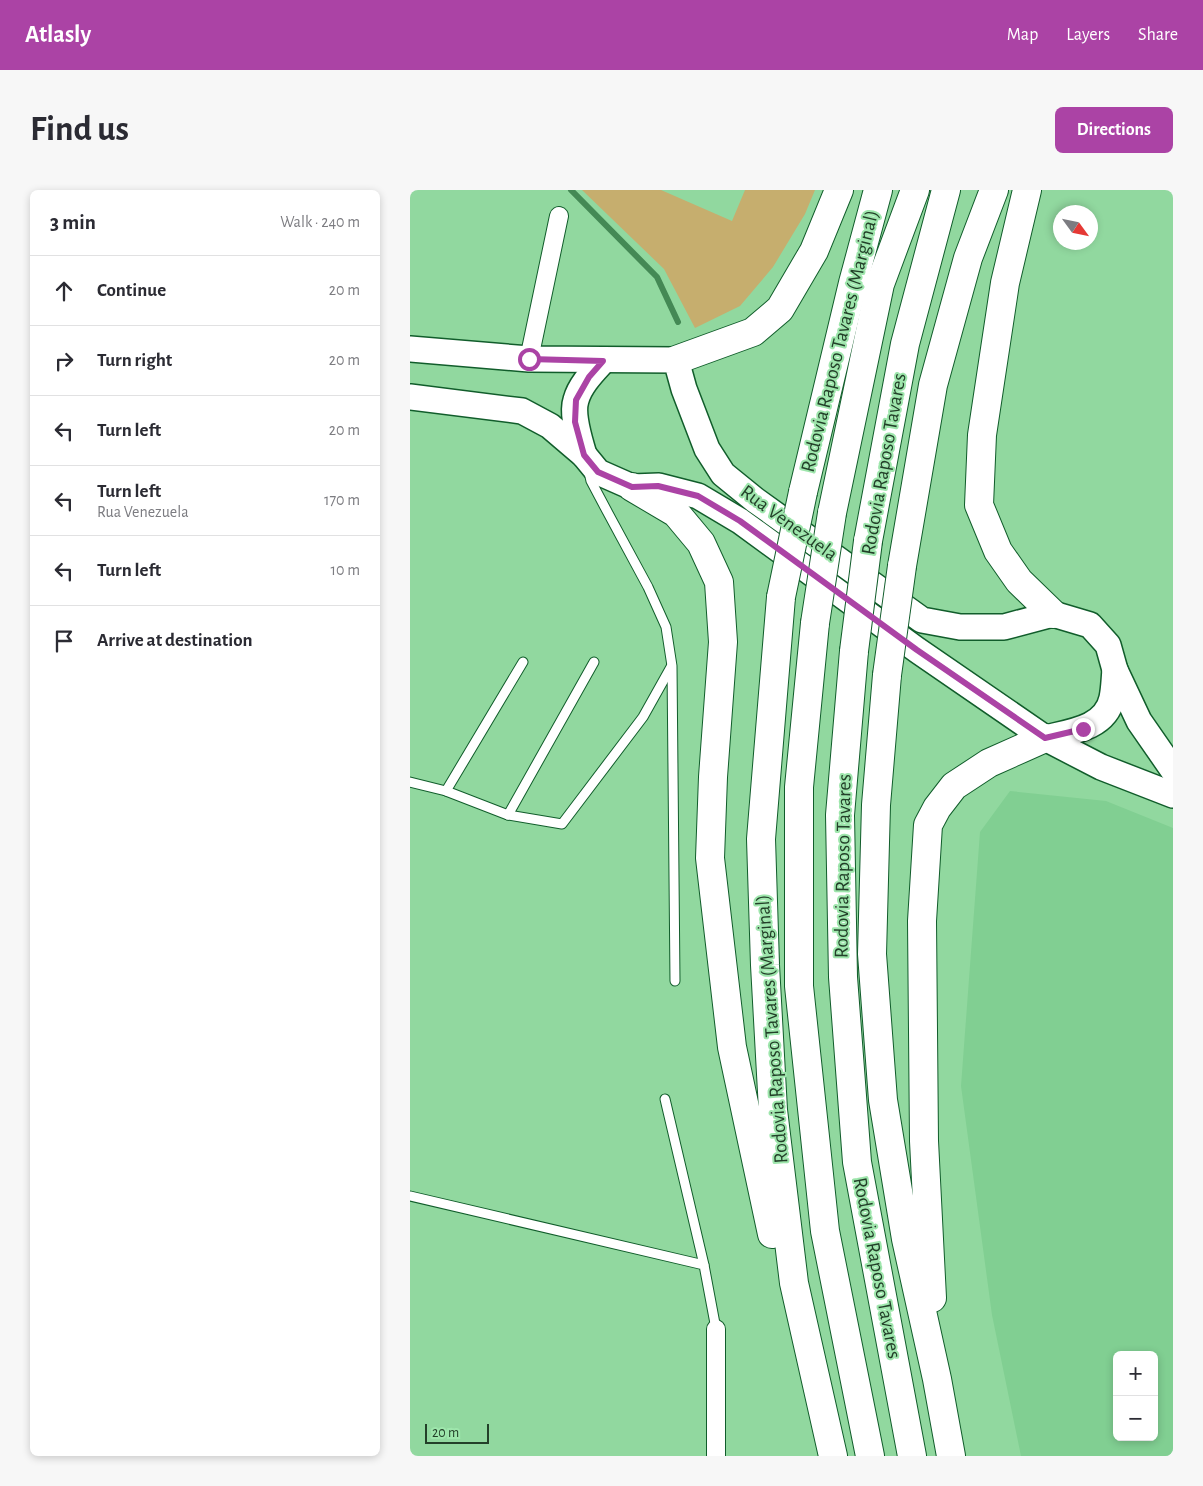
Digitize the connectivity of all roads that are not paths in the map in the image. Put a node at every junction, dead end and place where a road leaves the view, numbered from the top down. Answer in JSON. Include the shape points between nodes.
{"nodes":[{"id":1,"x":839,"y":190,"type":"edge"},
{"id":2,"x":878,"y":190,"type":"edge"},
{"id":3,"x":915,"y":190,"type":"edge"},
{"id":4,"x":946,"y":190,"type":"edge"},
{"id":5,"x":994,"y":190,"type":"edge"},
{"id":6,"x":1027,"y":190,"type":"edge"},
{"id":7,"x":559,"y":216,"type":"dead end"},
{"id":8,"x":410,"y":349,"type":"edge"},
{"id":9,"x":529,"y":359,"type":"junction"},
{"id":10,"x":676,"y":360,"type":"junction"},
{"id":11,"x":603,"y":361,"type":"junction"},
{"id":12,"x":410,"y":397,"type":"edge"},
{"id":13,"x":584,"y":455,"type":"junction"},
{"id":14,"x":632,"y":487,"type":"junction"},
{"id":15,"x":1053,"y":614,"type":"junction"},
{"id":16,"x":523,"y":662,"type":"dead end"},
{"id":17,"x":594,"y":662,"type":"dead end"},
{"id":18,"x":672,"y":666,"type":"junction"},
{"id":19,"x":1114,"y":670,"type":"junction"},
{"id":20,"x":1045,"y":738,"type":"junction"},
{"id":21,"x":1173,"y":770,"type":"edge"},
{"id":22,"x":410,"y":782,"type":"edge"},
{"id":23,"x":446,"y":791,"type":"junction"},
{"id":24,"x":1173,"y":795,"type":"edge"},
{"id":25,"x":508,"y":815,"type":"junction"},
{"id":26,"x":675,"y":982,"type":"dead end"},
{"id":27,"x":665,"y":1099,"type":"dead end"},
{"id":28,"x":410,"y":1196,"type":"edge"},
{"id":29,"x":704,"y":1265,"type":"junction"},
{"id":30,"x":794,"y":1283,"type":"junction"},
{"id":31,"x":716,"y":1329,"type":"joint"},
{"id":32,"x":937,"y":1379,"type":"junction"},
{"id":33,"x":716,"y":1456,"type":"edge"},
{"id":34,"x":833,"y":1456,"type":"edge"},
{"id":35,"x":870,"y":1456,"type":"edge"},
{"id":36,"x":912,"y":1456,"type":"edge"},
{"id":37,"x":952,"y":1456,"type":"edge"}],
"edges":[{"from":1,"to":10,"type":"highway","via":[[814,251],[780,309],[753,332]]},
{"from":2,"to":30,"type":"highway","name":"Rodovia Raposo Tavares (Marginal)","bridge":true,"via":[[853,282],[781,597],[761,839],[773,1110]]},
{"from":3,"to":35,"type":"highway","name":"Rodovia Raposo Tavares","bridge":true,"via":[[880,284],[832,513],[815,622],[799,787],[799,986],[825,1231]]},
{"from":4,"to":36,"type":"highway","name":"Rodovia Raposo Tavares","bridge":true,"via":[[906,344],[868,541],[854,651],[840,815],[843,977],[857,1162]]},
{"from":5,"to":32,"type":"highway","bridge":true,"via":[[968,258],[934,385],[902,566],[887,675],[876,805],[872,954],[884,1100],[906,1239]]},
{"from":6,"to":15,"type":"highway","via":[[1005,282],[982,435],[979,505],[998,551],[1019,582]]},
{"from":7,"to":9,"type":"street"},
{"from":8,"to":9,"type":"main road"},
{"from":9,"to":11,"type":"main road"},
{"from":10,"to":11,"type":"main road"},
{"from":10,"to":15,"type":"main road","name":"Rua Venezuela","via":[[707,449],[723,474],[922,620],[960,627],[1004,627]]},
{"from":11,"to":13,"type":"main road","via":[[576,400],[575,422]]},
{"from":12,"to":13,"type":"main road","name":"Rua Venezuela","via":[[522,412],[550,426]]},
{"from":13,"to":14,"type":"main road","name":"Rua Venezuela","via":[[598,472]]},
{"from":13,"to":18,"type":"lane","via":[[591,481],[648,587],[666,628]]},
{"from":14,"to":20,"type":"main road","name":"Rua Venezuela","via":[[658,486],[698,496],[740,521],[917,650]]},
{"from":14,"to":30,"type":"highway","via":[[676,513],[702,543],[719,582],[723,642],[710,858],[732,1047],[775,1249]]},
{"from":15,"to":19,"type":"main road","via":[[1090,625],[1108,645]]},
{"from":16,"to":23,"type":"lane"},
{"from":17,"to":25,"type":"lane"},
{"from":18,"to":25,"type":"lane","via":[[643,717],[562,824]]},
{"from":18,"to":26,"type":"lane"},
{"from":19,"to":20,"type":"main road","via":[[1112,699],[1105,716],[1083,729]]},
{"from":19,"to":21,"type":"main road","via":[[1139,721]]},
{"from":20,"to":24,"type":"main road","name":"Rua Venezuela","via":[[1101,767]]},
{"from":20,"to":32,"type":"highway","via":[[989,763],[954,786],[928,825],[922,921],[924,1141]]},
{"from":22,"to":23,"type":"lane"},
{"from":23,"to":25,"type":"lane"},
{"from":27,"to":29,"type":"lane"},
{"from":28,"to":29,"type":"lane"},
{"from":29,"to":31,"type":"lane"},
{"from":30,"to":34,"type":"highway","name":"Rodovia Raposo Tavares (Marginal)"},
{"from":31,"to":33,"type":"street"},
{"from":32,"to":37,"type":"highway"}]}
